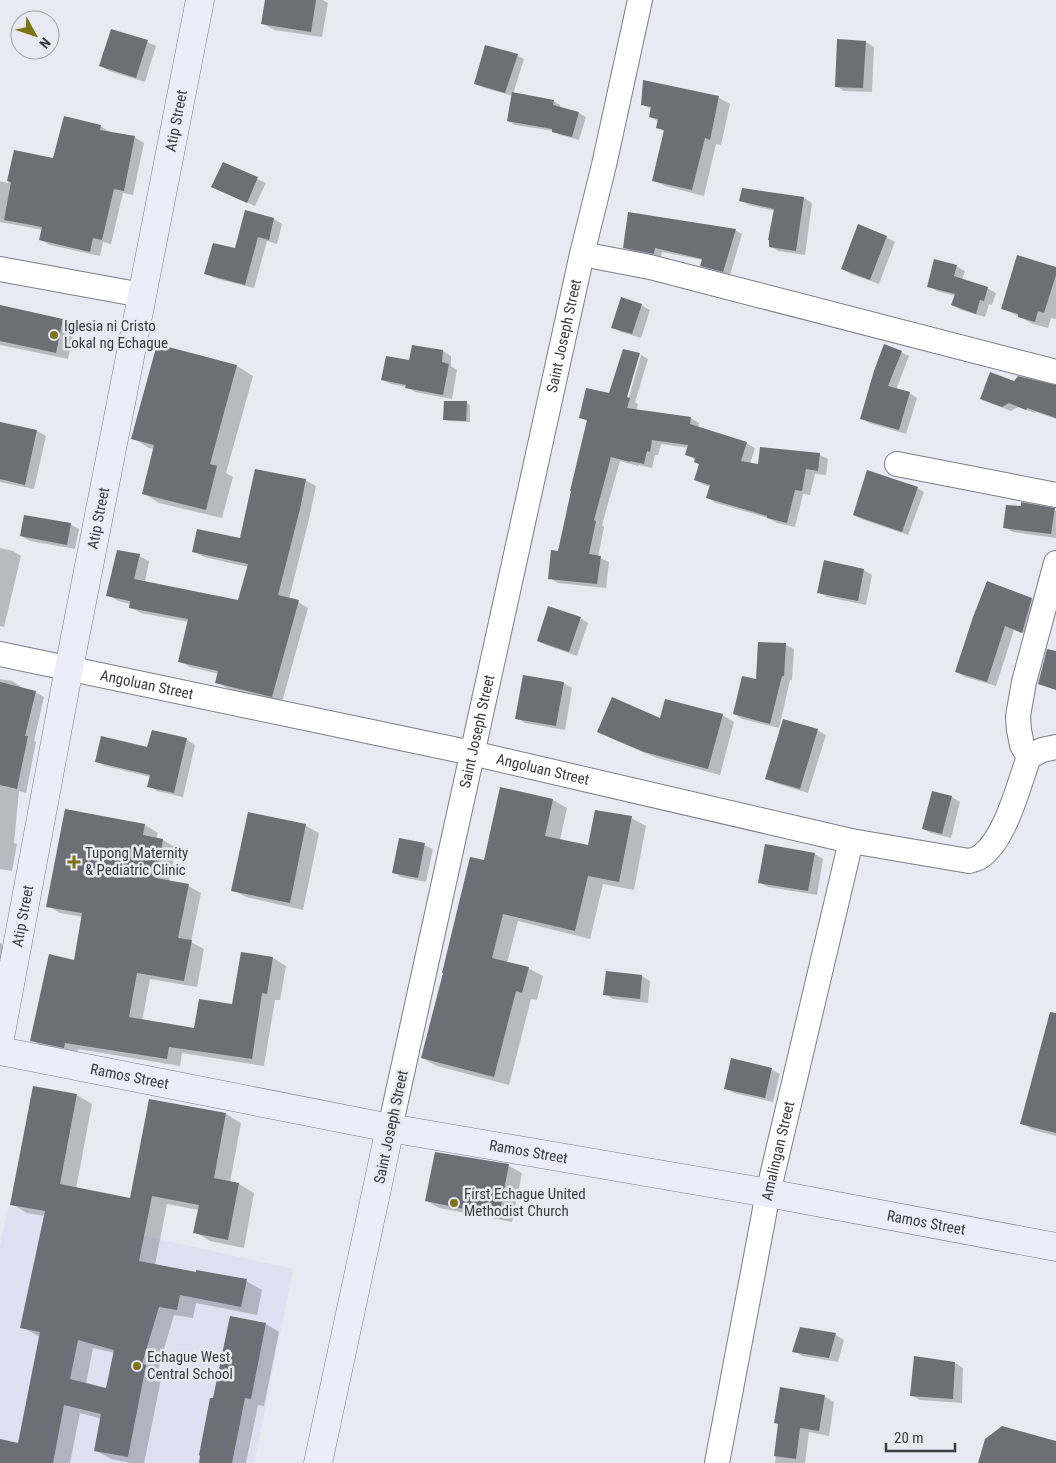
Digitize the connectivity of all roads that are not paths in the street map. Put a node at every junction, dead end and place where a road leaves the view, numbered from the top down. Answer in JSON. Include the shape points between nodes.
{"nodes":[{"id":1,"x":200,"y":0,"type":"edge"},
{"id":2,"x":640,"y":0,"type":"edge"},
{"id":3,"x":582,"y":254,"type":"junction"},
{"id":4,"x":0,"y":269,"type":"edge"},
{"id":5,"x":142,"y":295,"type":"junction"},
{"id":6,"x":1056,"y":372,"type":"edge"},
{"id":7,"x":897,"y":464,"type":"dead end"},
{"id":8,"x":1056,"y":495,"type":"edge"},
{"id":9,"x":1056,"y":564,"type":"edge"},
{"id":10,"x":0,"y":654,"type":"edge"},
{"id":11,"x":69,"y":668,"type":"junction"},
{"id":12,"x":1056,"y":747,"type":"edge"},
{"id":13,"x":472,"y":753,"type":"junction"},
{"id":14,"x":1029,"y":757,"type":"junction"},
{"id":15,"x":851,"y":842,"type":"junction"},
{"id":16,"x":0,"y":1038,"type":"edge"},
{"id":17,"x":0,"y":1051,"type":"edge"},
{"id":18,"x":390,"y":1128,"type":"junction"},
{"id":19,"x":768,"y":1193,"type":"junction"},
{"id":20,"x":1056,"y":1247,"type":"edge"},
{"id":21,"x":318,"y":1463,"type":"edge"},
{"id":22,"x":717,"y":1463,"type":"edge"}],
"edges":[{"from":1,"to":5,"type":"main road","name":"Atip Street"},
{"from":2,"to":3,"type":"street","name":"Saint Joseph Street"},
{"from":3,"to":6,"type":"street","via":[[650,267]]},
{"from":3,"to":13,"type":"street","name":"Saint Joseph Street"},
{"from":4,"to":5,"type":"street"},
{"from":5,"to":11,"type":"main road","name":"Atip Street"},
{"from":7,"to":8,"type":"street"},
{"from":9,"to":14,"type":"street","via":[[1018,716],[1022,745]]},
{"from":10,"to":11,"type":"street","name":"Angoluan Street"},
{"from":11,"to":13,"type":"street","name":"Angoluan Street"},
{"from":11,"to":16,"type":"main road","name":"Atip Street"},
{"from":12,"to":14,"type":"street"},
{"from":13,"to":15,"type":"street","name":"Angoluan Street"},
{"from":13,"to":18,"type":"street","name":"Saint Joseph Street"},
{"from":14,"to":15,"type":"street","name":"Angoluan Street","via":[[1003,829],[979,858],[969,861]]},
{"from":15,"to":19,"type":"street","name":"Amalingan Street"},
{"from":17,"to":18,"type":"main road","name":"Ramos Street"},
{"from":18,"to":19,"type":"main road","name":"Ramos Street"},
{"from":18,"to":21,"type":"main road","name":"Saint Joseph Street"},
{"from":19,"to":20,"type":"main road","name":"Ramos Street"},
{"from":19,"to":22,"type":"street","name":"Amalingan Street"}]}
